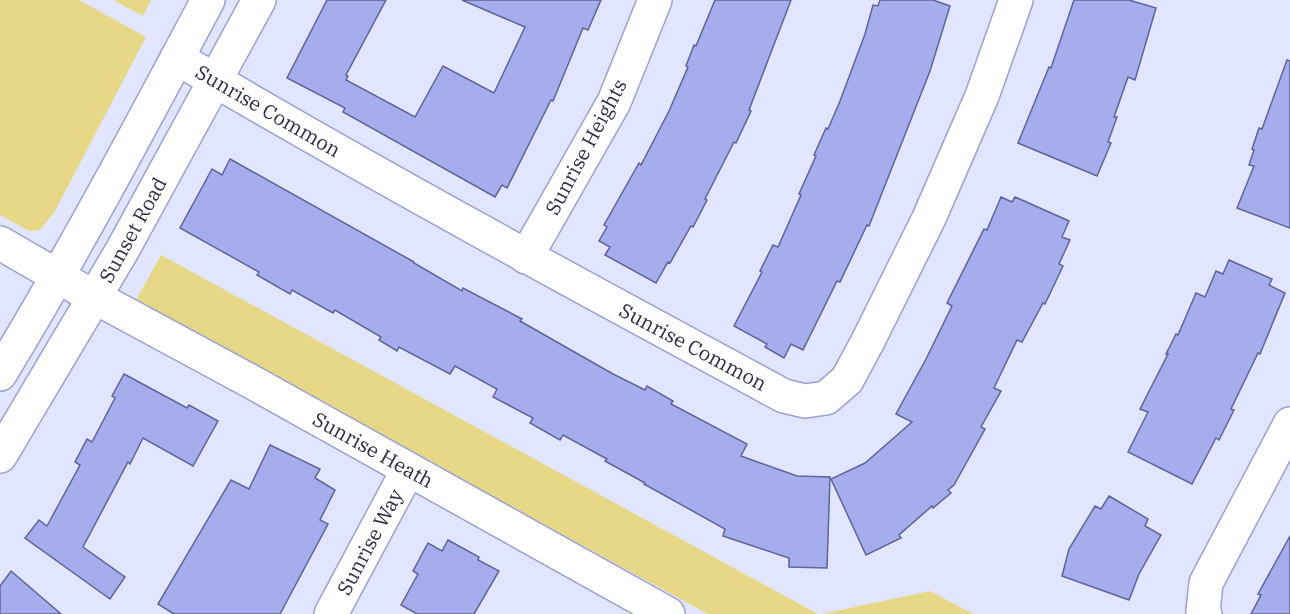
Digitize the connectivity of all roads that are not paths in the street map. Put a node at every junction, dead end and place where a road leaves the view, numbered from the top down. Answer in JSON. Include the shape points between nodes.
{"nodes":[{"id":1,"x":208,"y":0,"type":"edge"},
{"id":2,"x":259,"y":0,"type":"edge"},
{"id":3,"x":655,"y":0,"type":"edge"},
{"id":4,"x":1016,"y":0,"type":"edge"},
{"id":5,"x":177,"y":58,"type":"junction"},
{"id":6,"x":216,"y":81,"type":"junction"},
{"id":7,"x":0,"y":243,"type":"edge"},
{"id":8,"x":526,"y":257,"type":"junction"},
{"id":9,"x":77,"y":287,"type":"junction"},
{"id":10,"x":0,"y":374,"type":"edge"},
{"id":11,"x":1290,"y":424,"type":"edge"},
{"id":12,"x":0,"y":456,"type":"edge"},
{"id":13,"x":408,"y":470,"type":"junction"},
{"id":14,"x":331,"y":614,"type":"edge"},
{"id":15,"x":668,"y":614,"type":"edge"},
{"id":16,"x":1205,"y":614,"type":"edge"}],
"edges":[{"from":1,"to":5,"type":"street","name":"Sunset Road"},
{"from":2,"to":6,"type":"street","name":"Sunset Road"},
{"from":3,"to":8,"type":"street","name":"Sunrise Heights","via":[[614,102]]},
{"from":4,"to":8,"type":"street","name":"Sunrise Common","via":[[982,96],[928,218],[847,380],[826,398],[805,401],[784,396]]},
{"from":5,"to":6,"type":"street","name":"Sunrise Common"},
{"from":5,"to":9,"type":"street","name":"Sunset Road"},
{"from":6,"to":8,"type":"street","name":"Sunrise Common"},
{"from":6,"to":9,"type":"street","name":"Sunset Road"},
{"from":7,"to":9,"type":"street","name":"Sunrise Heath"},
{"from":9,"to":10,"type":"street","name":"Sunset Road"},
{"from":9,"to":12,"type":"street","name":"Sunset Road"},
{"from":9,"to":13,"type":"street","name":"Sunrise Heath"},
{"from":11,"to":16,"type":"street","via":[[1206,583]]},
{"from":13,"to":14,"type":"street","name":"Sunrise Way"},
{"from":13,"to":15,"type":"street","name":"Sunrise Heath"}]}
